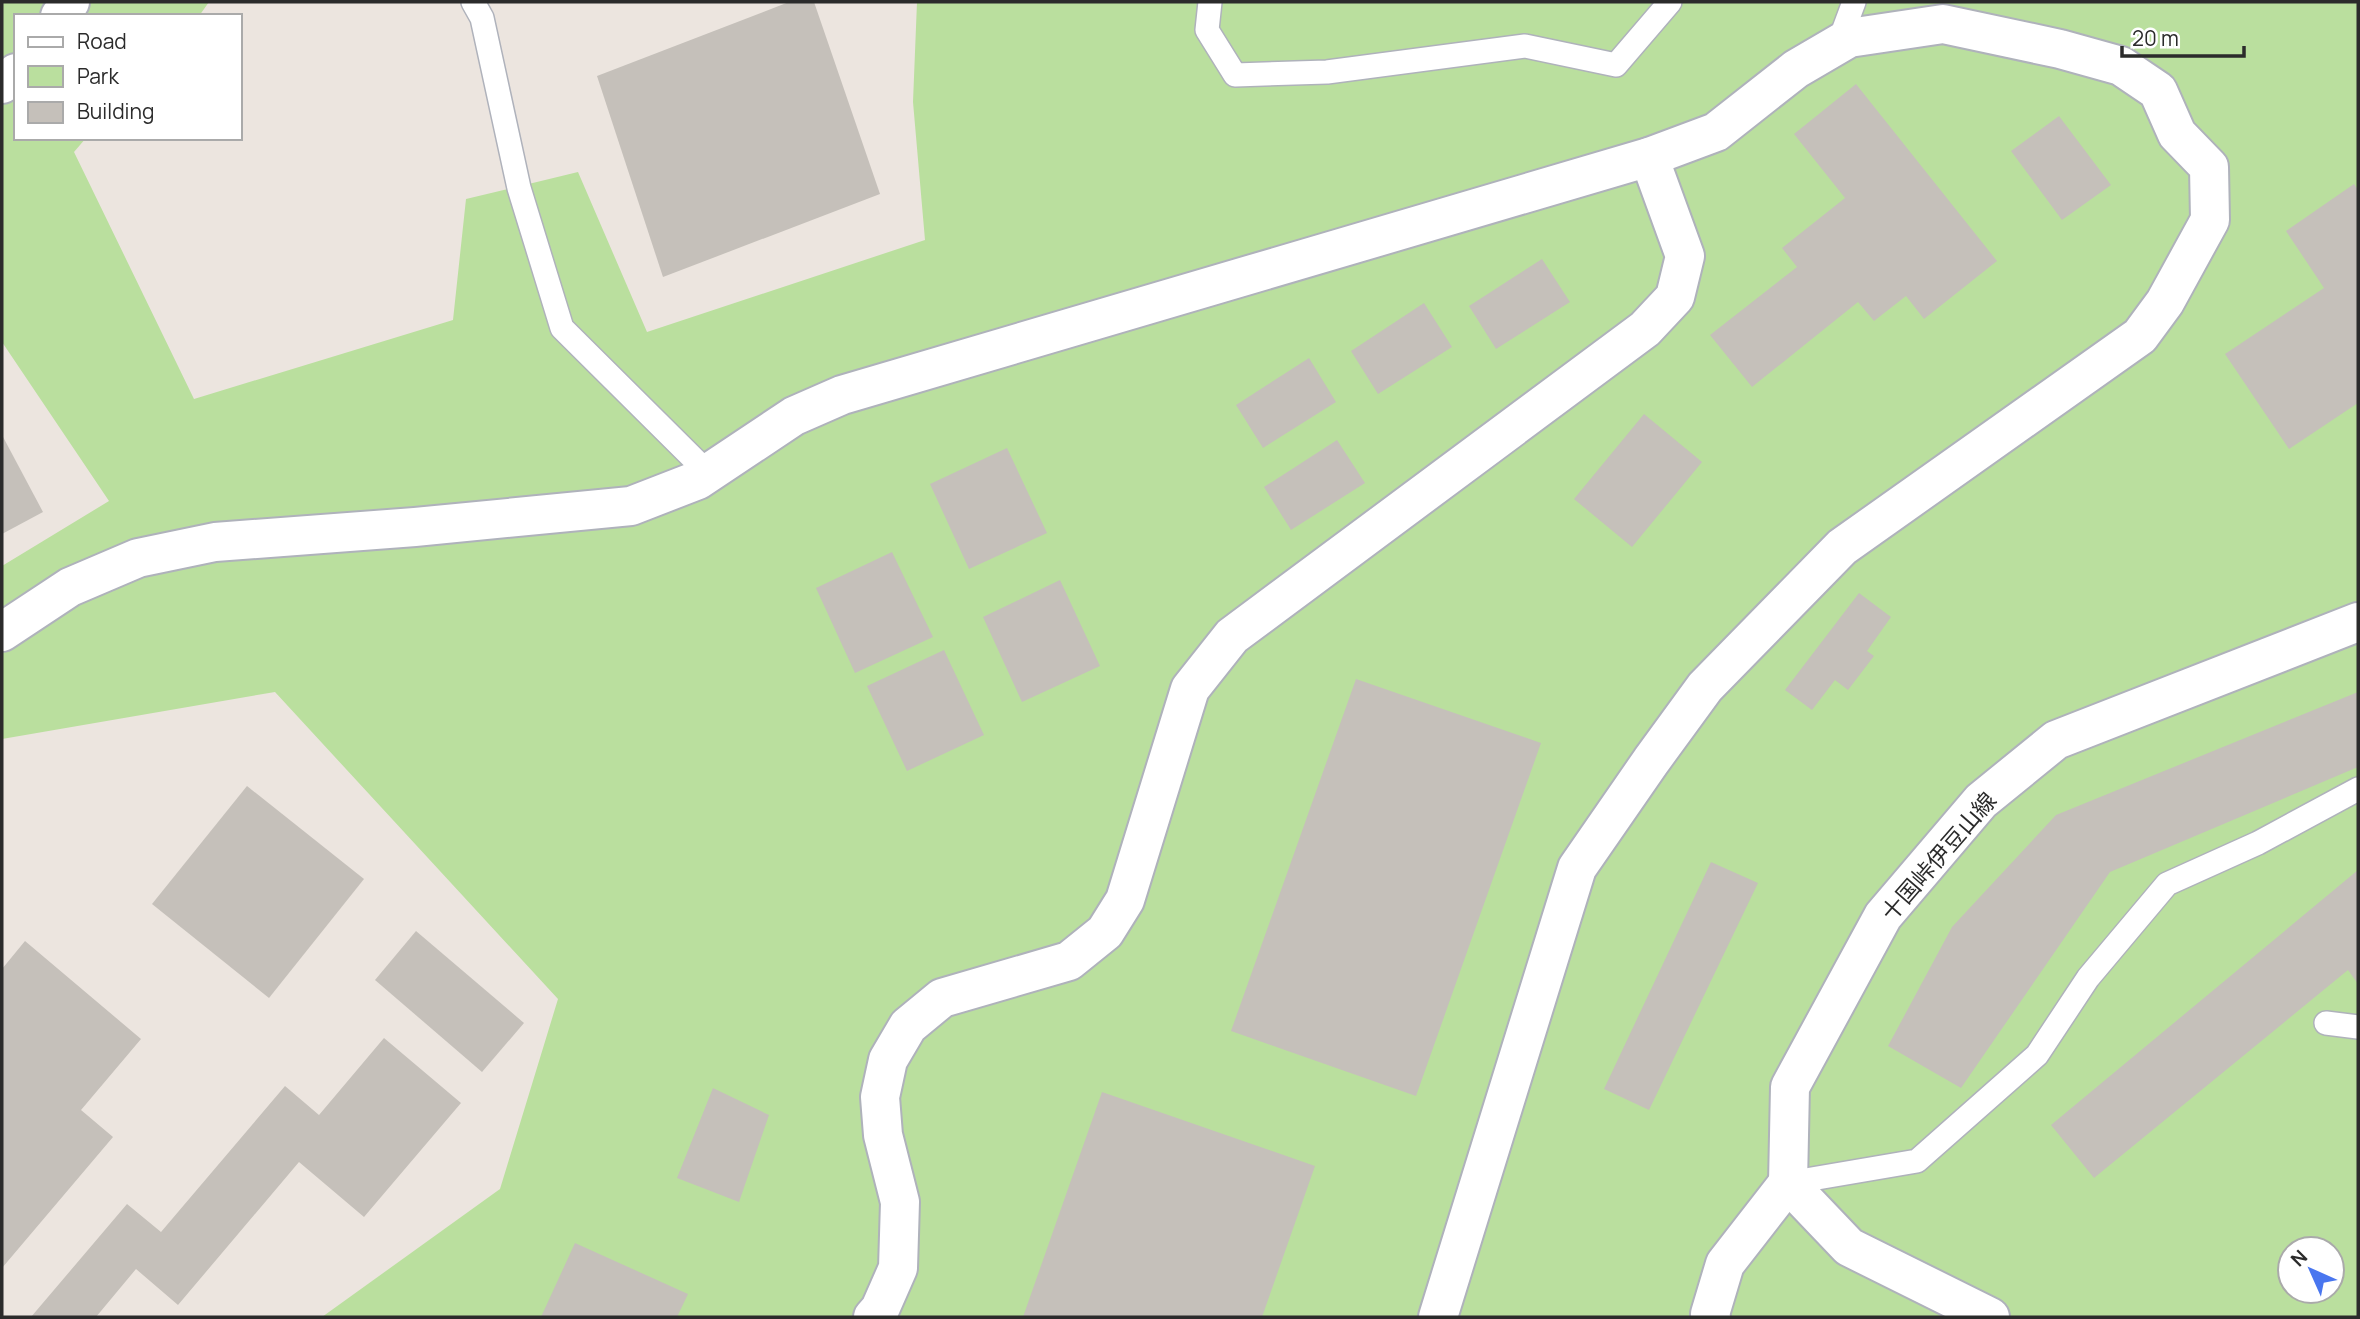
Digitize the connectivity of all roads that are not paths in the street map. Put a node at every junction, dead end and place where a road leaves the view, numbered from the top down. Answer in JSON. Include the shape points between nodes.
{"nodes":[{"id":1,"x":473,"y":2,"type":"edge"},
{"id":2,"x":1210,"y":2,"type":"edge"},
{"id":3,"x":1670,"y":2,"type":"edge"},
{"id":4,"x":1854,"y":2,"type":"edge"},
{"id":5,"x":1838,"y":45,"type":"junction"},
{"id":6,"x":1649,"y":157,"type":"junction"},
{"id":7,"x":708,"y":473,"type":"junction"},
{"id":8,"x":2358,"y":622,"type":"edge"},
{"id":9,"x":2,"y":632,"type":"edge"},
{"id":10,"x":2358,"y":789,"type":"edge"},
{"id":11,"x":2326,"y":1023,"type":"dead end"},
{"id":12,"x":2358,"y":1027,"type":"edge"},
{"id":13,"x":1788,"y":1183,"type":"junction"},
{"id":14,"x":873,"y":1317,"type":"edge"},
{"id":15,"x":1437,"y":1317,"type":"edge"},
{"id":16,"x":1711,"y":1317,"type":"edge"},
{"id":17,"x":1990,"y":1317,"type":"edge"}],
"edges":[{"from":1,"to":7,"type":"lane","via":[[482,18],[519,188],[562,328]]},
{"from":2,"to":3,"type":"lane","via":[[1207,30],[1235,75],[1327,72],[1525,46],[1616,65]]},
{"from":4,"to":5,"type":"lane"},
{"from":5,"to":6,"type":"street","via":[[1796,69],[1716,132]]},
{"from":5,"to":15,"type":"street","via":[[1849,38],[1943,24],[2121,66],[2158,91],[2177,134],[2209,167],[2210,220],[2165,302],[2140,336],[1842,547],[1705,687],[1651,761],[1577,868]]},
{"from":6,"to":7,"type":"street","via":[[842,395],[794,416]]},
{"from":6,"to":14,"type":"street","via":[[1685,256],[1675,297],[1646,329],[1232,636],[1190,689],[1125,900],[1105,932],[1069,961],[942,998],[908,1026],[888,1060],[880,1097],[900,1216],[898,1268]]},
{"from":7,"to":9,"type":"street","via":[[631,506],[215,542],[138,558],[70,587]]},
{"from":8,"to":13,"type":"street","name":"十国峠伊豆山線","via":[[2056,740],[1981,801],[1883,916],[1790,1087]]},
{"from":10,"to":13,"type":"lane","via":[[2258,844],[2167,884],[2088,978],[2037,1055],[1917,1161]]},
{"from":11,"to":12,"type":"lane"},
{"from":13,"to":16,"type":"street","via":[[1725,1264]]},
{"from":13,"to":17,"type":"street","via":[[1849,1247]]}]}
